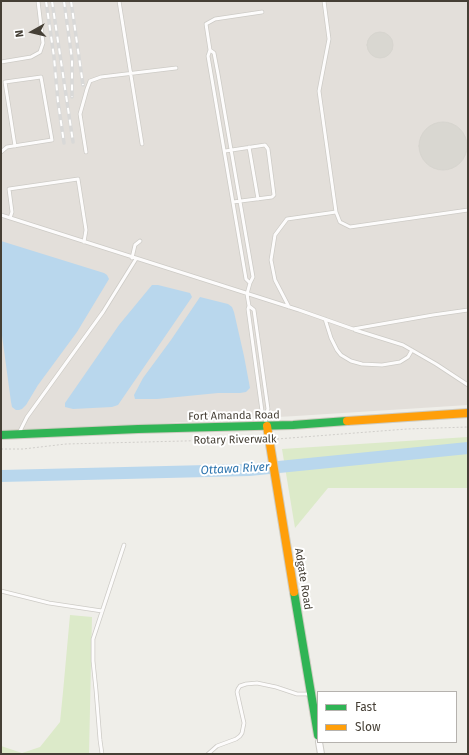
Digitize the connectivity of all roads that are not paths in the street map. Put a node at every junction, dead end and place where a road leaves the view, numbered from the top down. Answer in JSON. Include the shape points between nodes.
{"nodes":[{"id":1,"x":38,"y":1,"type":"edge"},
{"id":2,"x":119,"y":1,"type":"edge"},
{"id":3,"x":324,"y":1,"type":"edge"},
{"id":4,"x":262,"y":12,"type":"dead end"},
{"id":5,"x":210,"y":50,"type":"junction"},
{"id":6,"x":1,"y":62,"type":"edge"},
{"id":7,"x":176,"y":68,"type":"dead end"},
{"id":8,"x":131,"y":74,"type":"junction"},
{"id":9,"x":142,"y":144,"type":"dead end"},
{"id":10,"x":15,"y":146,"type":"junction"},
{"id":11,"x":249,"y":147,"type":"junction"},
{"id":12,"x":232,"y":149,"type":"junction"},
{"id":13,"x":225,"y":151,"type":"junction"},
{"id":14,"x":1,"y":152,"type":"edge"},
{"id":15,"x":86,"y":152,"type":"dead end"},
{"id":16,"x":258,"y":199,"type":"junction"},
{"id":17,"x":241,"y":201,"type":"junction"},
{"id":18,"x":233,"y":202,"type":"junction"},
{"id":19,"x":468,"y":210,"type":"edge"},
{"id":20,"x":336,"y":212,"type":"junction"},
{"id":21,"x":1,"y":215,"type":"edge"},
{"id":22,"x":10,"y":218,"type":"junction"},
{"id":23,"x":140,"y":241,"type":"dead end"},
{"id":24,"x":84,"y":242,"type":"junction"},
{"id":25,"x":132,"y":258,"type":"junction"},
{"id":26,"x":136,"y":259,"type":"junction"},
{"id":27,"x":250,"y":284,"type":"junction"},
{"id":28,"x":247,"y":294,"type":"junction"},
{"id":29,"x":249,"y":306,"type":"junction"},
{"id":30,"x":289,"y":307,"type":"junction"},
{"id":31,"x":468,"y":310,"type":"edge"},
{"id":32,"x":325,"y":319,"type":"junction"},
{"id":33,"x":353,"y":329,"type":"junction"},
{"id":34,"x":412,"y":350,"type":"junction"},
{"id":35,"x":468,"y":385,"type":"edge"},
{"id":36,"x":468,"y":413,"type":"edge"},
{"id":37,"x":265,"y":416,"type":"junction"},
{"id":38,"x":267,"y":426,"type":"junction"},
{"id":39,"x":1,"y":435,"type":"edge"},
{"id":40,"x":18,"y":435,"type":"junction"},
{"id":41,"x":124,"y":545,"type":"dead end"},
{"id":42,"x":1,"y":591,"type":"edge"},
{"id":43,"x":102,"y":611,"type":"junction"},
{"id":44,"x":311,"y":694,"type":"junction"},
{"id":45,"x":317,"y":729,"type":"edge"},
{"id":46,"x":319,"y":743,"type":"edge"},
{"id":47,"x":102,"y":754,"type":"edge"},
{"id":48,"x":208,"y":754,"type":"edge"},
{"id":49,"x":321,"y":754,"type":"edge"}],
"edges":[{"from":1,"to":6,"type":"lane","via":[[43,43],[40,52],[31,57]]},
{"from":2,"to":8,"type":"lane"},
{"from":3,"to":20,"type":"lane","via":[[329,39],[319,91]]},
{"from":4,"to":5,"type":"lane","via":[[210,21],[206,24]]},
{"from":5,"to":12,"type":"lane","via":[[214,53]]},
{"from":5,"to":13,"type":"lane","via":[[208,56]]},
{"from":7,"to":8,"type":"lane"},
{"from":8,"to":9,"type":"lane"},
{"from":8,"to":15,"type":"lane","via":[[100,77],[90,81],[80,114]]},
{"from":10,"to":10,"type":"lane","via":[[52,140],[41,77],[5,82]]},
{"from":10,"to":14,"type":"lane","via":[[7,147]]},
{"from":11,"to":12,"type":"lane"},
{"from":11,"to":16,"type":"lane"},
{"from":11,"to":16,"type":"lane","via":[[265,144],[268,149],[274,195]]},
{"from":12,"to":13,"type":"lane"},
{"from":12,"to":17,"type":"lane"},
{"from":13,"to":18,"type":"lane"},
{"from":16,"to":17,"type":"lane"},
{"from":17,"to":18,"type":"lane"},
{"from":17,"to":27,"type":"lane","via":[[253,277]]},
{"from":18,"to":27,"type":"lane","via":[[246,279]]},
{"from":19,"to":20,"type":"lane","via":[[350,227],[340,222]]},
{"from":20,"to":30,"type":"lane","via":[[287,219],[275,235],[271,260],[275,280]]},
{"from":21,"to":22,"type":"lane"},
{"from":22,"to":24,"type":"lane"},
{"from":22,"to":24,"type":"lane","via":[[10,189],[78,179],[86,230]]},
{"from":23,"to":25,"type":"lane","via":[[135,245]]},
{"from":24,"to":25,"type":"lane"},
{"from":25,"to":26,"type":"lane"},
{"from":26,"to":28,"type":"lane"},
{"from":26,"to":40,"type":"lane","via":[[104,312],[32,411]]},
{"from":27,"to":28,"type":"lane"},
{"from":28,"to":29,"type":"lane"},
{"from":28,"to":30,"type":"lane"},
{"from":29,"to":37,"type":"lane","via":[[262,411]]},
{"from":29,"to":37,"type":"lane","via":[[254,310],[268,409]]},
{"from":30,"to":32,"type":"lane"},
{"from":31,"to":33,"type":"lane"},
{"from":32,"to":33,"type":"lane"},
{"from":32,"to":34,"type":"lane","via":[[337,350],[341,356],[351,361],[362,364],[400,362],[408,357]]},
{"from":33,"to":34,"type":"lane"},
{"from":34,"to":35,"type":"lane"},
{"from":36,"to":38,"type":"street","name":"Fort Amanda Road"},
{"from":37,"to":38,"type":"lane"},
{"from":38,"to":40,"type":"street","name":"Fort Amanda Road"},
{"from":38,"to":44,"type":"street","name":"Adgate Road"},
{"from":39,"to":40,"type":"street","name":"Fort Amanda Road"},
{"from":41,"to":43,"type":"lane"},
{"from":42,"to":43,"type":"lane","via":[[49,603]]},
{"from":43,"to":47,"type":"lane","via":[[92,649]]},
{"from":44,"to":45,"type":"street","name":"Adgate Road"},
{"from":44,"to":48,"type":"lane","via":[[297,694],[257,683],[240,686],[237,692],[244,723],[242,733],[236,739],[217,746]]},
{"from":46,"to":49,"type":"street"}]}
